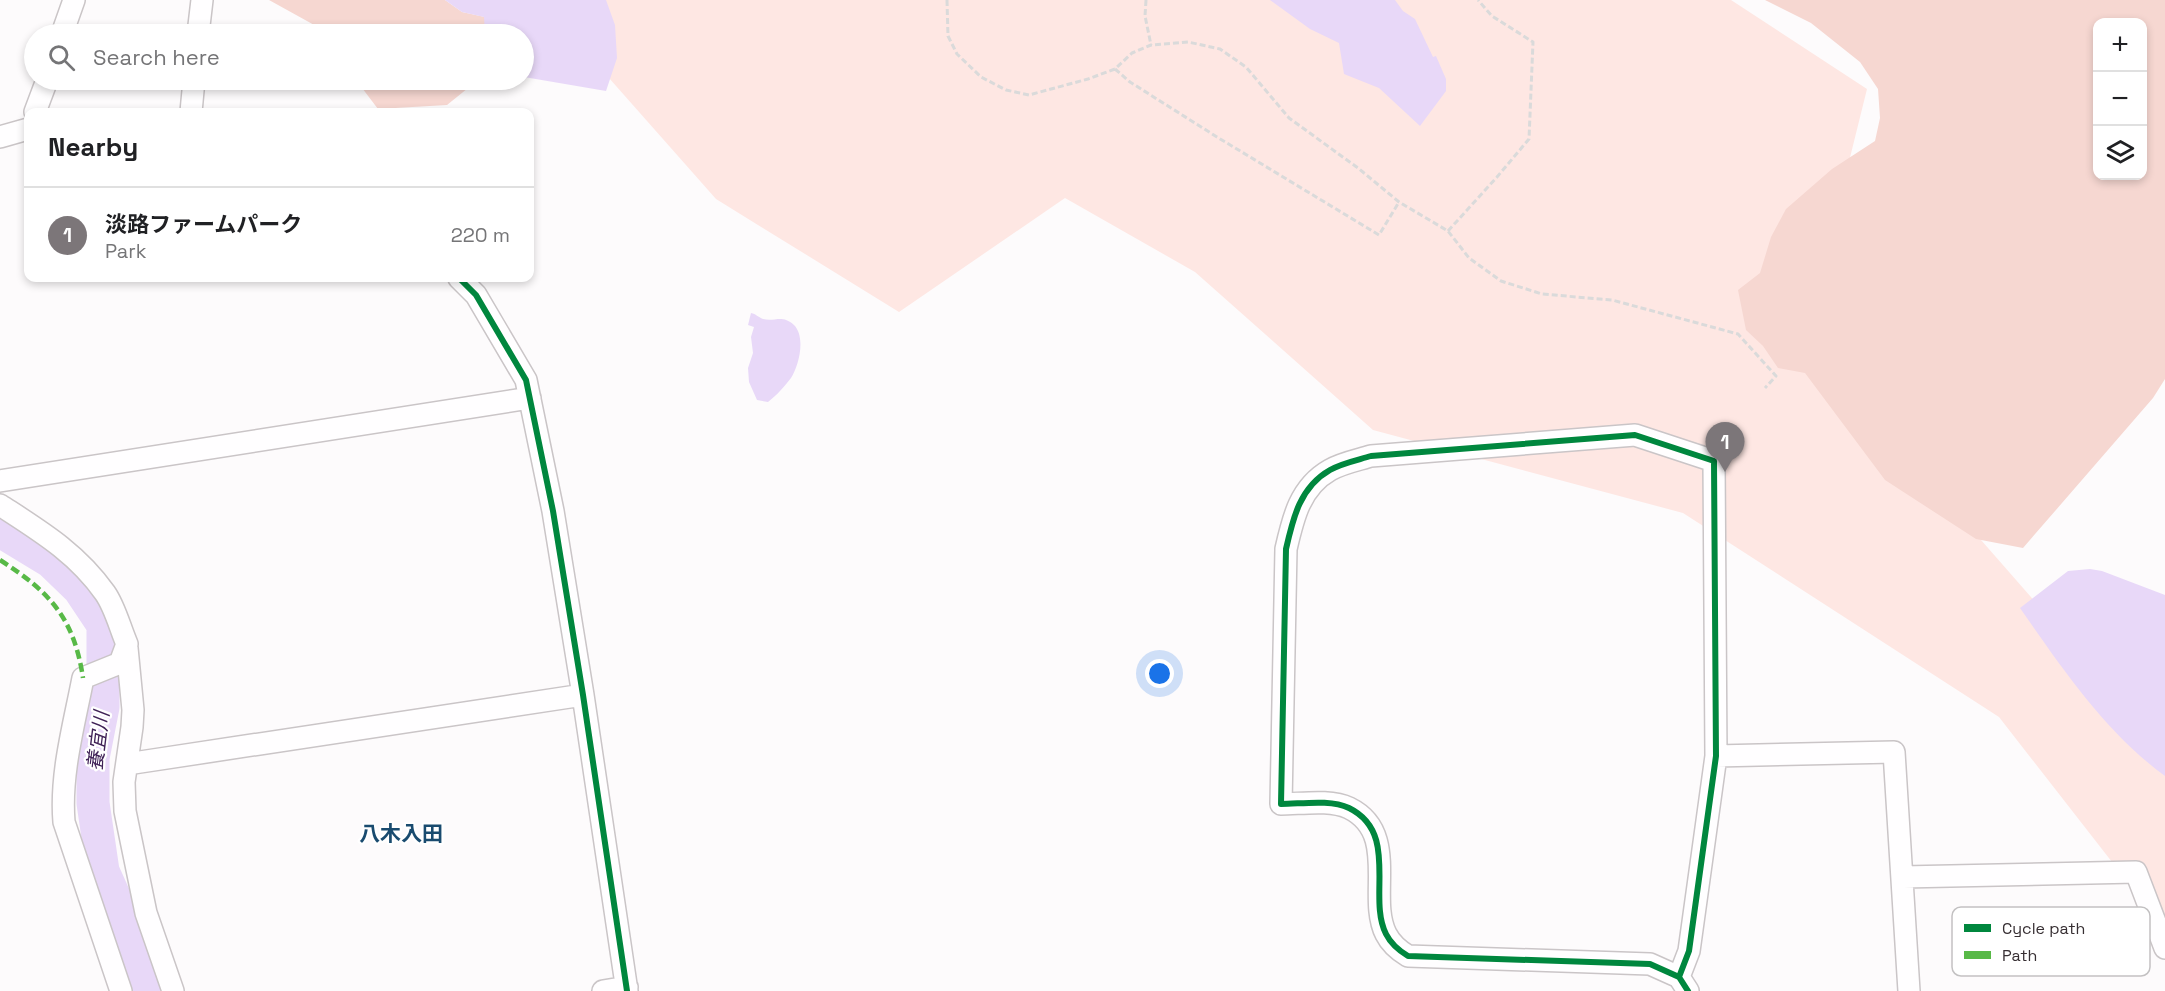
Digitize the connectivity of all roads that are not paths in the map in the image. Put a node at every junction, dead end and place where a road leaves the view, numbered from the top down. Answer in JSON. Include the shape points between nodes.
{"nodes":[{"id":1,"x":74,"y":0,"type":"edge"},
{"id":2,"x":202,"y":0,"type":"edge"},
{"id":3,"x":66,"y":24,"type":"edge"},
{"id":4,"x":199,"y":24,"type":"edge"},
{"id":5,"x":43,"y":90,"type":"edge"},
{"id":6,"x":193,"y":90,"type":"edge"},
{"id":7,"x":36,"y":108,"type":"edge"},
{"id":8,"x":191,"y":108,"type":"edge"},
{"id":9,"x":24,"y":130,"type":"edge"},
{"id":10,"x":0,"y":137,"type":"edge"},
{"id":11,"x":463,"y":282,"type":"edge"},
{"id":12,"x":530,"y":398,"type":"junction"},
{"id":13,"x":0,"y":481,"type":"edge"},
{"id":14,"x":0,"y":505,"type":"edge"},
{"id":15,"x":123,"y":654,"type":"junction"},
{"id":16,"x":583,"y":695,"type":"junction"},
{"id":17,"x":1716,"y":756,"type":"junction"},
{"id":18,"x":127,"y":764,"type":"junction"},
{"id":19,"x":1903,"y":877,"type":"junction"},
{"id":20,"x":2149,"y":907,"type":"edge"},
{"id":21,"x":2150,"y":909,"type":"edge"},
{"id":22,"x":2165,"y":948,"type":"edge"},
{"id":23,"x":1684,"y":984,"type":"edge"},
{"id":24,"x":627,"y":989,"type":"edge"},
{"id":25,"x":121,"y":991,"type":"edge"},
{"id":26,"x":173,"y":991,"type":"edge"},
{"id":27,"x":603,"y":991,"type":"edge"},
{"id":28,"x":1909,"y":991,"type":"edge"}],
"edges":[{"from":1,"to":3,"type":"street"},
{"from":2,"to":4,"type":"street"},
{"from":5,"to":7,"type":"street"},
{"from":6,"to":8,"type":"street"},
{"from":9,"to":10,"type":"street"},
{"from":11,"to":12,"type":"street","via":[[476,295],[526,380]]},
{"from":12,"to":13,"type":"street"},
{"from":12,"to":16,"type":"street"},
{"from":14,"to":15,"type":"street","via":[[51,537],[107,595]]},
{"from":15,"to":18,"type":"street","via":[[133,710]]},
{"from":15,"to":25,"type":"street","via":[[83,678],[62,800],[64,822]]},
{"from":16,"to":18,"type":"street"},
{"from":16,"to":24,"type":"street"},
{"from":17,"to":19,"type":"street","via":[[1894,752]]},
{"from":17,"to":23,"type":"street"},
{"from":17,"to":23,"type":"street","via":[[1714,461],[1635,435],[1371,456],[1330,470],[1305,491],[1293,516],[1286,549],[1281,804],[1348,807],[1363,818],[1374,835],[1379,854],[1384,932],[1394,947],[1408,956],[1650,964]]},
{"from":18,"to":26,"type":"street","via":[[125,811],[146,914]]},
{"from":19,"to":20,"type":"street","via":[[2136,872]]},
{"from":19,"to":28,"type":"street"},
{"from":21,"to":22,"type":"street"},
{"from":24,"to":27,"type":"street"}]}
